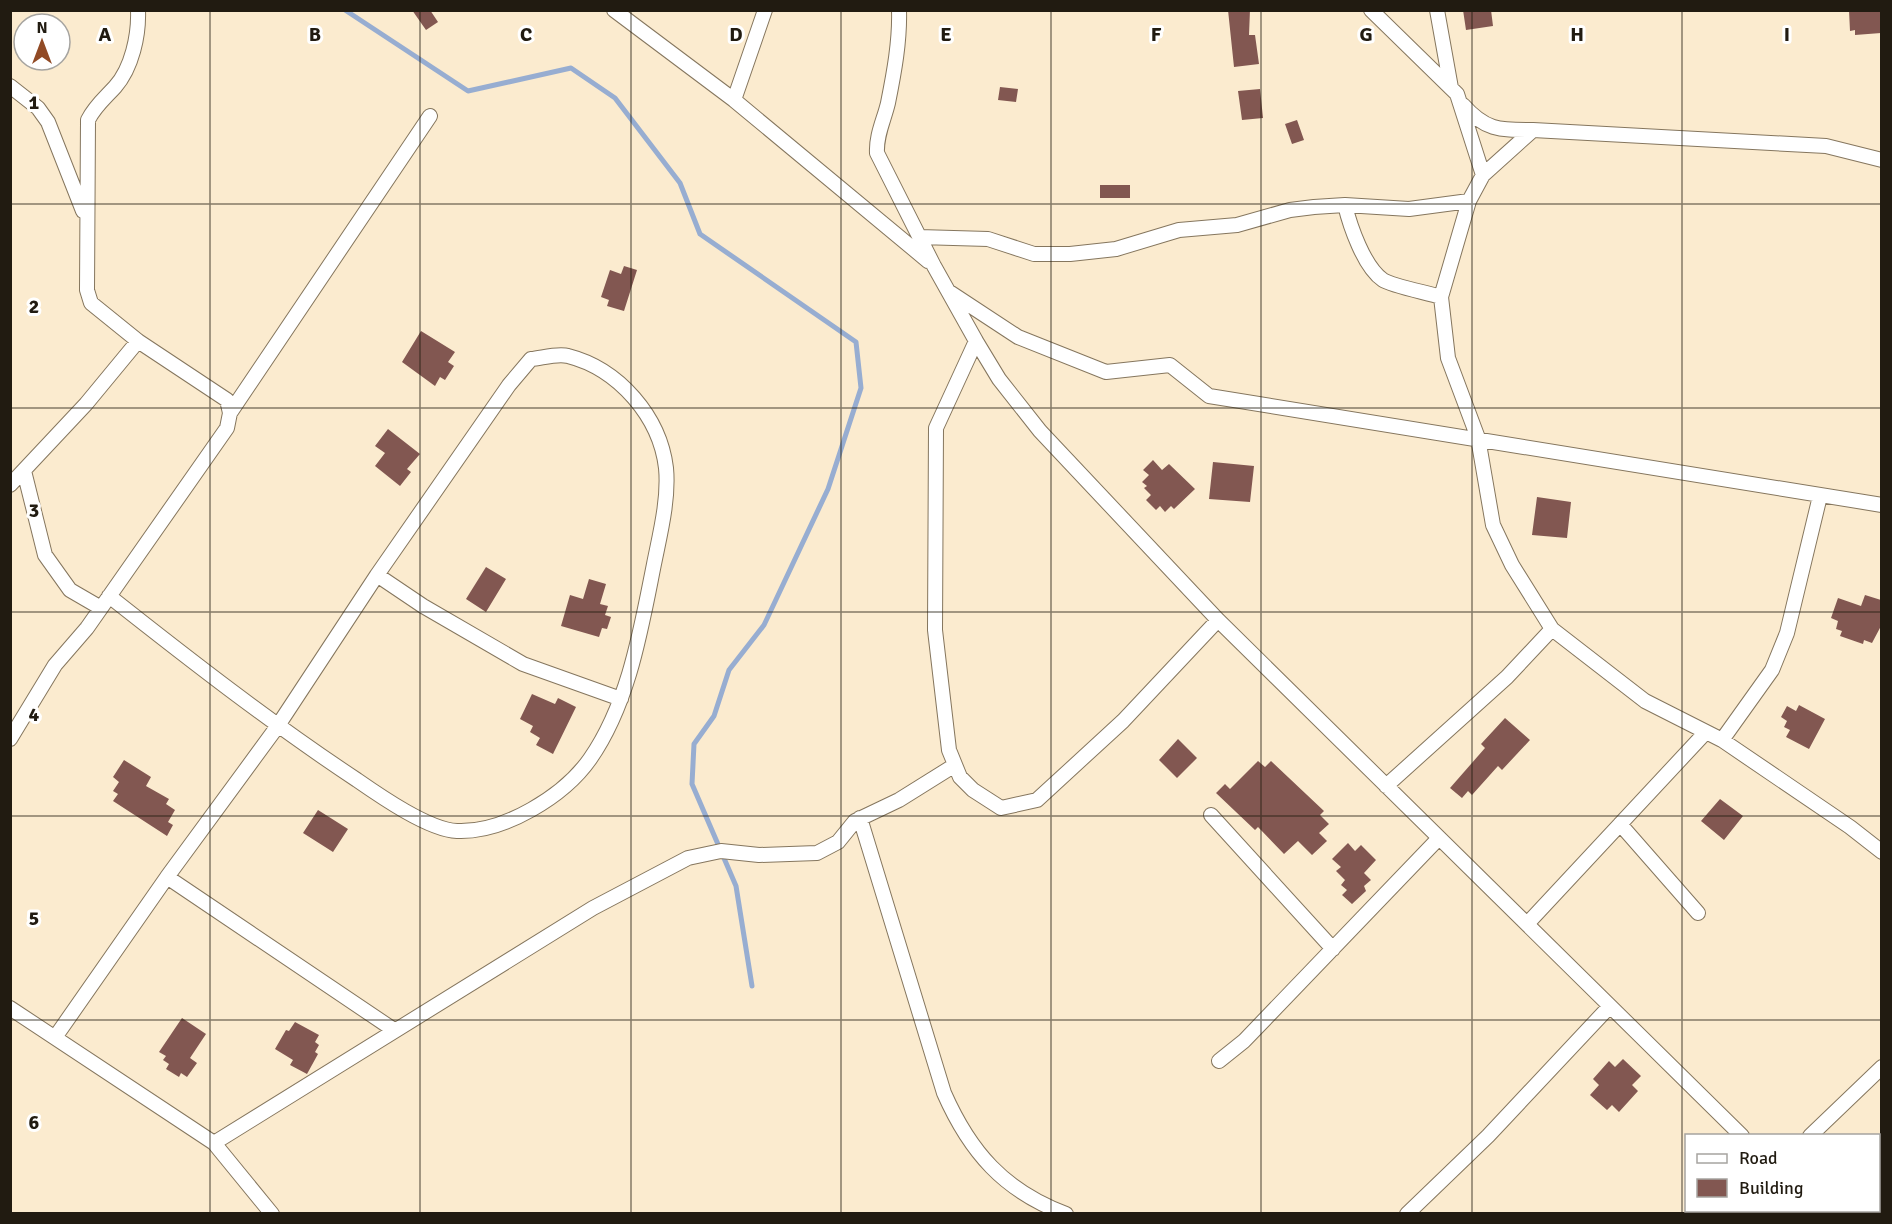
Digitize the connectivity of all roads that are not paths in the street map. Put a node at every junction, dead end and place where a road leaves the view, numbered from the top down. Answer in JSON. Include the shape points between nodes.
{"nodes":[{"id":1,"x":138,"y":10,"type":"edge"},
{"id":2,"x":614,"y":10,"type":"edge"},
{"id":3,"x":765,"y":10,"type":"edge"},
{"id":4,"x":900,"y":10,"type":"edge"},
{"id":5,"x":1371,"y":10,"type":"edge"},
{"id":6,"x":1437,"y":10,"type":"edge"},
{"id":7,"x":10,"y":86,"type":"edge"},
{"id":8,"x":1451,"y":88,"type":"junction"},
{"id":9,"x":734,"y":100,"type":"junction"},
{"id":10,"x":1459,"y":101,"type":"junction"},
{"id":11,"x":430,"y":116,"type":"dead end"},
{"id":12,"x":1533,"y":130,"type":"junction"},
{"id":13,"x":1881,"y":160,"type":"edge"},
{"id":14,"x":1483,"y":175,"type":"junction"},
{"id":15,"x":1469,"y":201,"type":"junction"},
{"id":16,"x":1346,"y":205,"type":"junction"},
{"id":17,"x":86,"y":220,"type":"junction"},
{"id":18,"x":919,"y":237,"type":"junction"},
{"id":19,"x":934,"y":266,"type":"junction"},
{"id":20,"x":948,"y":291,"type":"junction"},
{"id":21,"x":1441,"y":297,"type":"junction"},
{"id":22,"x":138,"y":341,"type":"junction"},
{"id":23,"x":976,"y":341,"type":"junction"},
{"id":24,"x":230,"y":413,"type":"junction"},
{"id":25,"x":1478,"y":438,"type":"junction"},
{"id":26,"x":24,"y":471,"type":"junction"},
{"id":27,"x":10,"y":485,"type":"edge"},
{"id":28,"x":1820,"y":496,"type":"junction"},
{"id":29,"x":1881,"y":505,"type":"edge"},
{"id":30,"x":377,"y":575,"type":"junction"},
{"id":31,"x":109,"y":596,"type":"junction"},
{"id":32,"x":101,"y":608,"type":"junction"},
{"id":33,"x":1218,"y":620,"type":"junction"},
{"id":34,"x":1552,"y":629,"type":"junction"},
{"id":35,"x":621,"y":699,"type":"junction"},
{"id":36,"x":277,"y":728,"type":"junction"},
{"id":37,"x":1706,"y":732,"type":"junction"},
{"id":38,"x":10,"y":739,"type":"edge"},
{"id":39,"x":1722,"y":740,"type":"junction"},
{"id":40,"x":955,"y":765,"type":"junction"},
{"id":41,"x":1386,"y":786,"type":"junction"},
{"id":42,"x":1211,"y":814,"type":"dead end"},
{"id":43,"x":860,"y":818,"type":"junction"},
{"id":44,"x":1620,"y":824,"type":"junction"},
{"id":45,"x":1439,"y":838,"type":"junction"},
{"id":46,"x":1881,"y":852,"type":"edge"},
{"id":47,"x":167,"y":877,"type":"junction"},
{"id":48,"x":1698,"y":913,"type":"dead end"},
{"id":49,"x":1527,"y":924,"type":"junction"},
{"id":50,"x":1333,"y":949,"type":"junction"},
{"id":51,"x":1610,"y":1006,"type":"junction"},
{"id":52,"x":10,"y":1008,"type":"edge"},
{"id":53,"x":394,"y":1030,"type":"junction"},
{"id":54,"x":56,"y":1036,"type":"junction"},
{"id":55,"x":1219,"y":1061,"type":"dead end"},
{"id":56,"x":1881,"y":1067,"type":"edge"},
{"id":57,"x":1740,"y":1134,"type":"edge"},
{"id":58,"x":1812,"y":1134,"type":"edge"},
{"id":59,"x":214,"y":1143,"type":"junction"},
{"id":60,"x":272,"y":1214,"type":"edge"},
{"id":61,"x":1066,"y":1214,"type":"edge"},
{"id":62,"x":1407,"y":1214,"type":"edge"}],
"edges":[{"from":1,"to":17,"type":"street","via":[[135,46],[125,71],[88,120]]},
{"from":2,"to":9,"type":"street"},
{"from":3,"to":9,"type":"street"},
{"from":4,"to":18,"type":"street","via":[[892,83],[877,153]]},
{"from":5,"to":8,"type":"street"},
{"from":6,"to":8,"type":"street"},
{"from":7,"to":17,"type":"street","via":[[38,108],[48,122]]},
{"from":8,"to":10,"type":"street"},
{"from":9,"to":19,"type":"street"},
{"from":10,"to":12,"type":"street","via":[[1478,123],[1506,130]]},
{"from":10,"to":14,"type":"street"},
{"from":11,"to":24,"type":"street"},
{"from":12,"to":13,"type":"street","via":[[1826,146]]},
{"from":12,"to":14,"type":"street"},
{"from":14,"to":15,"type":"street"},
{"from":15,"to":16,"type":"street","via":[[1409,209]]},
{"from":15,"to":21,"type":"street"},
{"from":16,"to":18,"type":"street","via":[[1290,210],[1238,225],[1197,226],[1116,249],[1070,254],[1034,254],[988,239]]},
{"from":16,"to":21,"type":"street","via":[[1351,230],[1383,280]]},
{"from":17,"to":22,"type":"street","via":[[87,290],[91,303]]},
{"from":18,"to":19,"type":"street"},
{"from":19,"to":20,"type":"street"},
{"from":20,"to":23,"type":"street"},
{"from":20,"to":25,"type":"street","via":[[1018,337],[1106,372],[1170,365],[1209,396]]},
{"from":21,"to":25,"type":"street","via":[[1448,357]]},
{"from":22,"to":24,"type":"street","via":[[227,400]]},
{"from":22,"to":26,"type":"street"},
{"from":23,"to":33,"type":"street","via":[[999,380],[1040,431]]},
{"from":23,"to":40,"type":"street","via":[[936,428],[935,630],[949,750]]},
{"from":24,"to":31,"type":"street","via":[[227,428]]},
{"from":25,"to":28,"type":"street"},
{"from":25,"to":34,"type":"street","via":[[1493,525],[1512,565]]},
{"from":26,"to":27,"type":"street"},
{"from":26,"to":32,"type":"street","via":[[45,555],[70,590]]},
{"from":28,"to":29,"type":"street"},
{"from":28,"to":39,"type":"street","via":[[1787,633],[1772,670]]},
{"from":30,"to":35,"type":"street","via":[[523,664]]},
{"from":30,"to":35,"type":"street","via":[[508,385],[531,359],[566,355],[597,368],[637,400],[650,418],[666,469],[662,525],[644,616]]},
{"from":30,"to":36,"type":"street"},
{"from":31,"to":32,"type":"street"},
{"from":31,"to":36,"type":"street"},
{"from":32,"to":38,"type":"street","via":[[55,665]]},
{"from":33,"to":40,"type":"street","via":[[1123,721],[1037,800],[1001,808],[973,790]]},
{"from":33,"to":41,"type":"street"},
{"from":34,"to":37,"type":"street","via":[[1645,701]]},
{"from":34,"to":41,"type":"street","via":[[1507,677]]},
{"from":35,"to":36,"type":"street","via":[[590,760],[559,793],[500,825],[456,831],[405,812]]},
{"from":36,"to":47,"type":"street"},
{"from":37,"to":39,"type":"street"},
{"from":37,"to":44,"type":"street"},
{"from":39,"to":46,"type":"street","via":[[1841,820]]},
{"from":40,"to":43,"type":"street","via":[[899,800]]},
{"from":41,"to":45,"type":"street"},
{"from":42,"to":50,"type":"street"},
{"from":43,"to":53,"type":"street","via":[[838,842],[817,853],[759,855],[721,851],[688,858],[594,908]]},
{"from":43,"to":61,"type":"street","via":[[934,1063],[956,1121],[995,1173],[1046,1206]]},
{"from":44,"to":48,"type":"street"},
{"from":44,"to":49,"type":"street"},
{"from":45,"to":49,"type":"street"},
{"from":45,"to":50,"type":"street"},
{"from":47,"to":53,"type":"street"},
{"from":47,"to":54,"type":"street"},
{"from":49,"to":51,"type":"street"},
{"from":50,"to":55,"type":"street","via":[[1244,1041]]},
{"from":51,"to":57,"type":"street"},
{"from":51,"to":62,"type":"street","via":[[1488,1136]]},
{"from":52,"to":54,"type":"street"},
{"from":53,"to":59,"type":"street"},
{"from":54,"to":59,"type":"street"},
{"from":56,"to":58,"type":"street"},
{"from":59,"to":60,"type":"street"}]}
